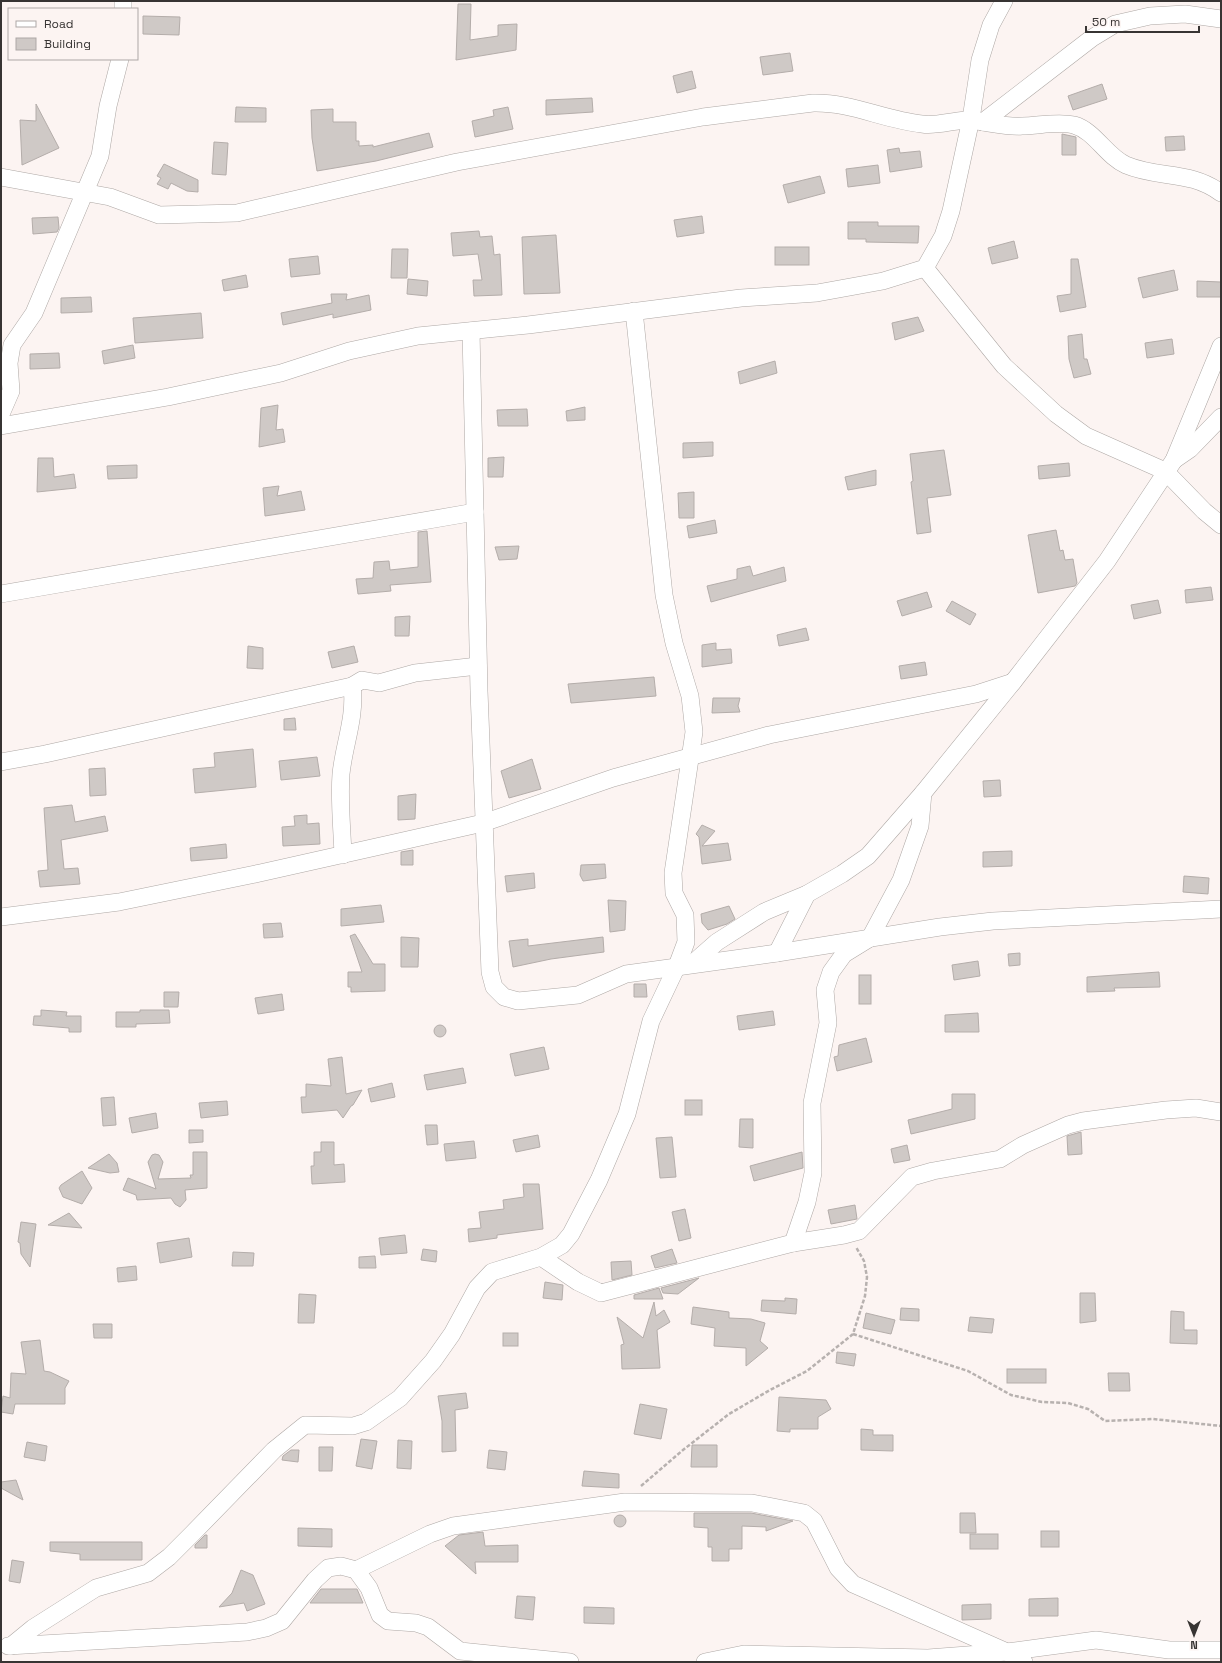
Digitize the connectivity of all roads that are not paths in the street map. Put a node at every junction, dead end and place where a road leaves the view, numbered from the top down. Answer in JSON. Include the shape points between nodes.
{"nodes":[{"id":1,"x":1004,"y":1,"type":"edge"},
{"id":2,"x":1221,"y":19,"type":"edge"},
{"id":3,"x":120,"y":60,"type":"edge"},
{"id":4,"x":977,"y":120,"type":"junction"},
{"id":5,"x":1,"y":177,"type":"edge"},
{"id":6,"x":86,"y":191,"type":"junction"},
{"id":7,"x":1221,"y":193,"type":"edge"},
{"id":8,"x":925,"y":268,"type":"junction"},
{"id":9,"x":634,"y":311,"type":"junction"},
{"id":10,"x":471,"y":331,"type":"junction"},
{"id":11,"x":1221,"y":346,"type":"edge"},
{"id":12,"x":1,"y":414,"type":"edge"},
{"id":13,"x":1221,"y":417,"type":"edge"},
{"id":14,"x":1,"y":426,"type":"edge"},
{"id":15,"x":1170,"y":466,"type":"junction"},
{"id":16,"x":474,"y":512,"type":"junction"},
{"id":17,"x":1221,"y":525,"type":"edge"},
{"id":18,"x":1,"y":594,"type":"edge"},
{"id":19,"x":478,"y":666,"type":"junction"},
{"id":20,"x":1013,"y":682,"type":"junction"},
{"id":21,"x":352,"y":686,"type":"junction"},
{"id":22,"x":692,"y":755,"type":"junction"},
{"id":23,"x":1,"y":762,"type":"edge"},
{"id":24,"x":923,"y":794,"type":"junction"},
{"id":25,"x":483,"y":823,"type":"junction"},
{"id":26,"x":343,"y":855,"type":"junction"},
{"id":27,"x":807,"y":894,"type":"junction"},
{"id":28,"x":1221,"y":909,"type":"edge"},
{"id":29,"x":1,"y":917,"type":"edge"},
{"id":30,"x":870,"y":938,"type":"junction"},
{"id":31,"x":776,"y":953,"type":"junction"},
{"id":32,"x":684,"y":965,"type":"junction"},
{"id":33,"x":1221,"y":1112,"type":"edge"},
{"id":34,"x":793,"y":1243,"type":"junction"},
{"id":35,"x":541,"y":1257,"type":"junction"},
{"id":36,"x":356,"y":1570,"type":"junction"},
{"id":37,"x":6,"y":1646,"type":"edge"},
{"id":38,"x":1221,"y":1650,"type":"edge"},
{"id":39,"x":1007,"y":1652,"type":"junction"},
{"id":40,"x":839,"y":1659,"type":"edge"},
{"id":41,"x":570,"y":1662,"type":"edge"},
{"id":42,"x":705,"y":1662,"type":"edge"},
{"id":43,"x":1024,"y":1662,"type":"edge"}],
"edges":[{"from":1,"to":4,"type":"street","via":[[990,25],[980,60]]},
{"from":2,"to":4,"type":"street","via":[[1185,14],[1150,16],[1115,24]]},
{"from":3,"to":6,"type":"street","via":[[108,106],[100,156]]},
{"from":4,"to":6,"type":"street","via":[[923,125],[831,103],[813,103],[703,117],[457,162],[237,213],[159,215]]},
{"from":4,"to":7,"type":"street","via":[[1021,126],[1074,125],[1087,132],[1124,164],[1141,171],[1193,178]]},
{"from":4,"to":8,"type":"street","via":[[952,211],[943,236]]},
{"from":5,"to":6,"type":"street"},
{"from":6,"to":12,"type":"street","via":[[34,313],[12,345],[9,363],[10,391]]},
{"from":8,"to":9,"type":"street","via":[[883,281],[817,293],[741,298]]},
{"from":8,"to":15,"type":"street","via":[[1004,366],[1056,414],[1086,436]]},
{"from":9,"to":10,"type":"street"},
{"from":9,"to":22,"type":"street","via":[[664,595],[674,643],[690,696],[694,732]]},
{"from":10,"to":14,"type":"street","via":[[418,336],[349,351],[281,373],[168,397]]},
{"from":10,"to":16,"type":"street"},
{"from":11,"to":15,"type":"street"},
{"from":13,"to":15,"type":"street"},
{"from":15,"to":17,"type":"street","via":[[1204,511]]},
{"from":15,"to":20,"type":"street","via":[[1107,561]]},
{"from":16,"to":18,"type":"street"},
{"from":16,"to":19,"type":"street"},
{"from":19,"to":21,"type":"street","via":[[415,673],[379,683],[362,680]]},
{"from":19,"to":25,"type":"street"},
{"from":20,"to":22,"type":"street","via":[[976,694],[769,735]]},
{"from":20,"to":24,"type":"street"},
{"from":21,"to":23,"type":"street"},
{"from":21,"to":26,"type":"street","via":[[351,727],[341,775]]},
{"from":22,"to":25,"type":"street","via":[[613,778]]},
{"from":22,"to":32,"type":"street","via":[[673,873],[674,893],[685,915]]},
{"from":24,"to":27,"type":"street","via":[[868,856]]},
{"from":24,"to":30,"type":"street","via":[[920,826],[900,880]]},
{"from":25,"to":26,"type":"street"},
{"from":25,"to":32,"type":"street","via":[[490,972],[494,987],[504,997],[518,1002],[578,995],[626,974]]},
{"from":26,"to":29,"type":"street","via":[[119,902]]},
{"from":27,"to":31,"type":"street"},
{"from":27,"to":32,"type":"street","via":[[764,912]]},
{"from":28,"to":30,"type":"street","via":[[993,921]]},
{"from":30,"to":31,"type":"street"},
{"from":30,"to":34,"type":"street","via":[[844,954],[831,972],[825,990],[828,1023],[812,1103],[813,1173],[807,1202]]},
{"from":31,"to":32,"type":"street"},
{"from":32,"to":35,"type":"street","via":[[650,1021],[627,1114],[599,1180],[571,1234],[562,1244]]},
{"from":33,"to":34,"type":"street","via":[[1196,1108],[1166,1110],[1068,1125],[1023,1145],[1000,1159],[912,1177],[858,1231]]},
{"from":34,"to":35,"type":"street","via":[[601,1293],[578,1282]]},
{"from":35,"to":37,"type":"street","via":[[492,1272],[476,1288],[452,1334],[433,1361],[400,1398],[366,1422],[353,1426],[305,1425],[274,1450],[169,1557],[148,1573],[96,1588]]},
{"from":36,"to":37,"type":"street","via":[[341,1566],[328,1568],[282,1621],[247,1632]]},
{"from":36,"to":39,"type":"street","via":[[430,1534],[453,1526],[625,1502],[752,1503],[804,1512],[814,1521],[838,1568],[853,1584]]},
{"from":36,"to":41,"type":"street","via":[[369,1588],[380,1615],[388,1621],[416,1623],[428,1627],[460,1651]]},
{"from":38,"to":39,"type":"street","via":[[1169,1650],[1096,1640]]},
{"from":39,"to":40,"type":"street","via":[[928,1658]]},
{"from":39,"to":43,"type":"street"},
{"from":40,"to":42,"type":"street","via":[[744,1654]]}]}
